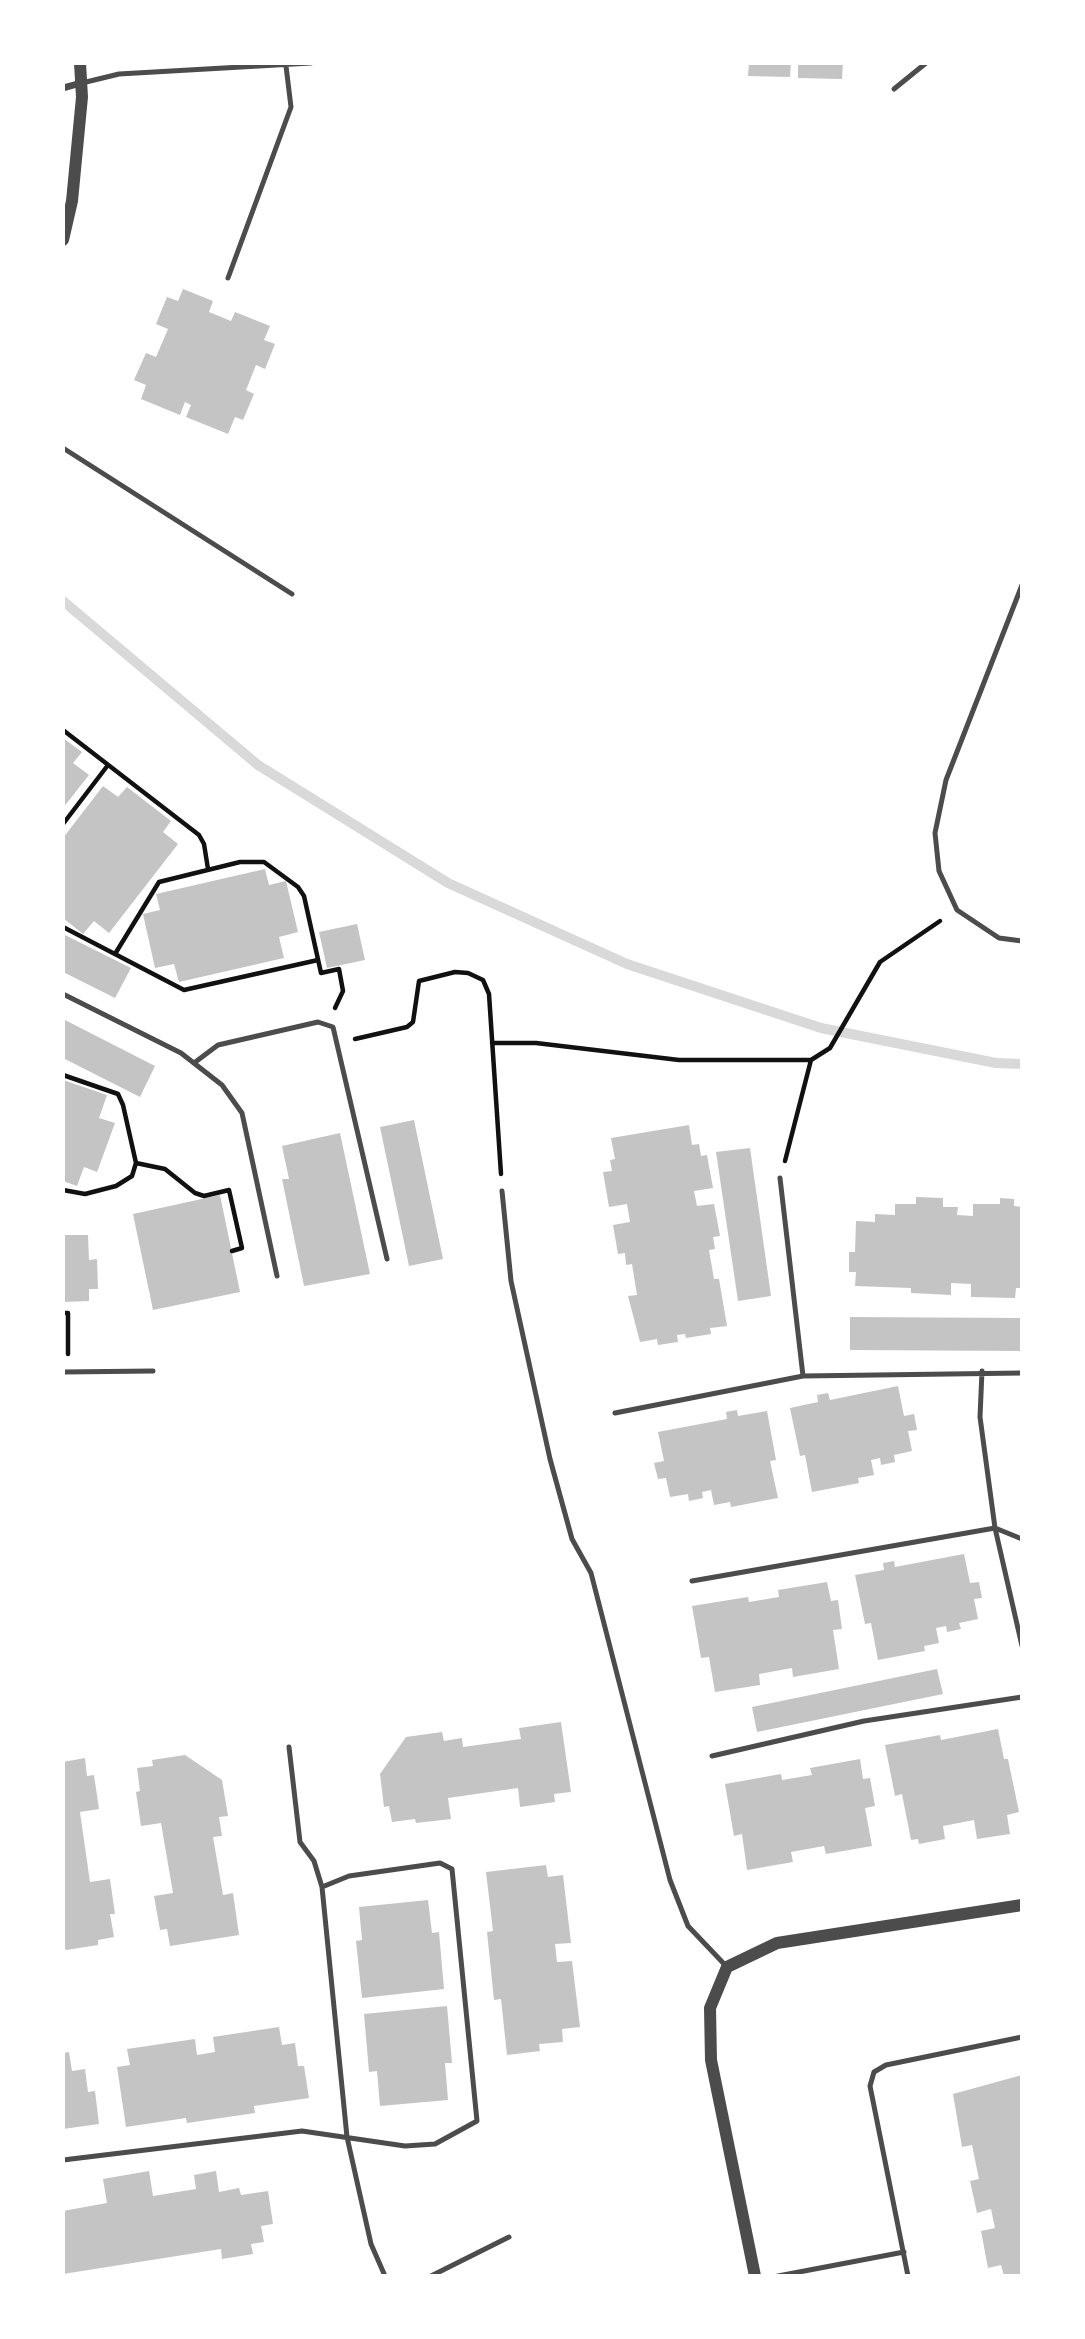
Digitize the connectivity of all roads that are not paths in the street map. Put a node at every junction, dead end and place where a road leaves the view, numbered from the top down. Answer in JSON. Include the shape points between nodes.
{"nodes":[{"id":1,"x":80,"y":63,"type":"edge"},
{"id":2,"x":311,"y":63,"type":"edge"},
{"id":3,"x":926,"y":63,"type":"edge"},
{"id":4,"x":286,"y":66,"type":"junction"},
{"id":5,"x":82,"y":83,"type":"junction"},
{"id":6,"x":63,"y":88,"type":"edge"},
{"id":7,"x":894,"y":89,"type":"dead end"},
{"id":8,"x":63,"y":240,"type":"edge"},
{"id":9,"x":228,"y":278,"type":"dead end"},
{"id":10,"x":63,"y":448,"type":"edge"},
{"id":11,"x":1022,"y":585,"type":"edge"},
{"id":12,"x":292,"y":594,"type":"dead end"},
{"id":13,"x":1022,"y":940,"type":"edge"},
{"id":14,"x":63,"y":994,"type":"edge"},
{"id":15,"x":194,"y":1063,"type":"junction"},
{"id":16,"x":780,"y":1178,"type":"road end"},
{"id":17,"x":502,"y":1191,"type":"road end"},
{"id":18,"x":387,"y":1259,"type":"dead end"},
{"id":19,"x":277,"y":1276,"type":"dead end"},
{"id":20,"x":153,"y":1371,"type":"dead end"},
{"id":21,"x":982,"y":1371,"type":"junction"},
{"id":22,"x":66,"y":1372,"type":"edge"},
{"id":23,"x":1022,"y":1373,"type":"edge"},
{"id":24,"x":803,"y":1376,"type":"junction"},
{"id":25,"x":615,"y":1413,"type":"dead end"},
{"id":26,"x":995,"y":1528,"type":"junction"},
{"id":27,"x":1022,"y":1539,"type":"edge"},
{"id":28,"x":692,"y":1581,"type":"dead end"},
{"id":29,"x":1022,"y":1646,"type":"edge"},
{"id":30,"x":1022,"y":1697,"type":"edge"},
{"id":31,"x":289,"y":1747,"type":"dead end"},
{"id":32,"x":712,"y":1756,"type":"dead end"},
{"id":33,"x":322,"y":1886,"type":"junction"},
{"id":34,"x":1022,"y":1905,"type":"edge"},
{"id":35,"x":727,"y":1967,"type":"junction"},
{"id":36,"x":1022,"y":2036,"type":"edge"},
{"id":37,"x":347,"y":2137,"type":"junction"},
{"id":38,"x":63,"y":2160,"type":"edge"},
{"id":39,"x":509,"y":2237,"type":"dead end"},
{"id":40,"x":904,"y":2252,"type":"junction"},
{"id":41,"x":385,"y":2276,"type":"edge"},
{"id":42,"x":431,"y":2276,"type":"edge"},
{"id":43,"x":755,"y":2276,"type":"edge"},
{"id":44,"x":778,"y":2276,"type":"edge"},
{"id":45,"x":908,"y":2276,"type":"edge"}],
"edges":[{"from":1,"to":5,"type":"street"},
{"from":2,"to":4,"type":"lane"},
{"from":3,"to":7,"type":"lane"},
{"from":4,"to":5,"type":"lane","via":[[120,74]]},
{"from":4,"to":9,"type":"lane","via":[[291,107]]},
{"from":5,"to":6,"type":"street"},
{"from":5,"to":8,"type":"street","via":[[72,201]]},
{"from":10,"to":12,"type":"lane"},
{"from":11,"to":13,"type":"lane","via":[[946,780],[935,833],[939,871],[957,910],[999,938]]},
{"from":14,"to":15,"type":"lane"},
{"from":15,"to":18,"type":"lane","via":[[218,1045],[318,1022],[333,1027]]},
{"from":15,"to":19,"type":"lane","via":[[222,1086],[242,1113]]},
{"from":16,"to":24,"type":"lane"},
{"from":17,"to":35,"type":"lane","via":[[511,1281],[550,1459],[572,1539],[590,1573],[670,1880],[688,1926]]},
{"from":20,"to":22,"type":"lane"},
{"from":21,"to":23,"type":"lane"},
{"from":21,"to":24,"type":"lane"},
{"from":21,"to":26,"type":"lane","via":[[980,1417]]},
{"from":24,"to":25,"type":"lane"},
{"from":26,"to":27,"type":"lane"},
{"from":26,"to":28,"type":"lane"},
{"from":26,"to":29,"type":"lane"},
{"from":30,"to":32,"type":"lane","via":[[864,1721]]},
{"from":31,"to":33,"type":"lane","via":[[300,1842],[314,1861]]},
{"from":33,"to":37,"type":"lane"},
{"from":33,"to":37,"type":"lane","via":[[349,1876],[440,1863],[452,1869],[477,2121],[435,2144],[405,2146]]},
{"from":34,"to":35,"type":"street","via":[[777,1943]]},
{"from":35,"to":43,"type":"street","via":[[710,2008],[711,2060]]},
{"from":36,"to":40,"type":"lane","via":[[886,2064],[874,2072],[870,2086]]},
{"from":37,"to":38,"type":"lane","via":[[302,2131]]},
{"from":37,"to":41,"type":"lane","via":[[371,2244]]},
{"from":39,"to":42,"type":"lane"},
{"from":40,"to":44,"type":"lane"},
{"from":40,"to":45,"type":"lane"}]}
